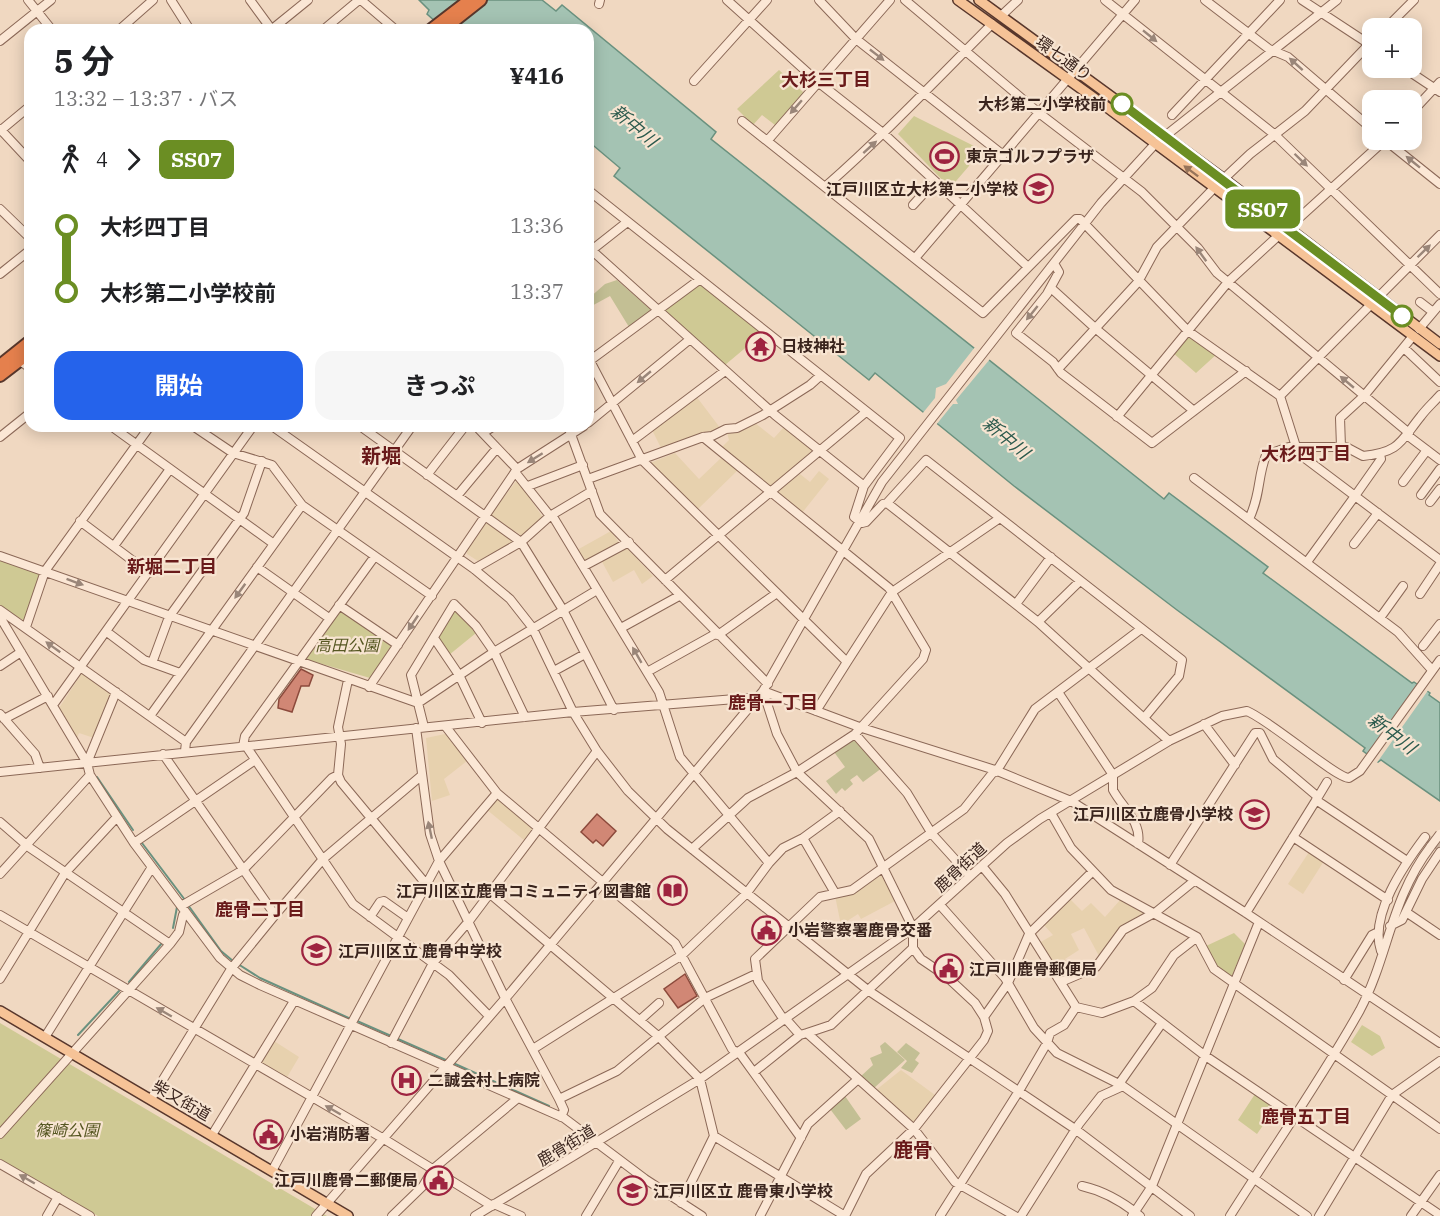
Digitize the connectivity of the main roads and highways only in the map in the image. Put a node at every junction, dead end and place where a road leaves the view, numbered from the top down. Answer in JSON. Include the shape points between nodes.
{"nodes":[{"id":1,"x":469,"y":0,"type":"edge"},
{"id":2,"x":481,"y":0,"type":"edge"},
{"id":3,"x":958,"y":0,"type":"edge"},
{"id":4,"x":979,"y":0,"type":"edge"},
{"id":5,"x":438,"y":24,"type":"edge"},
{"id":6,"x":451,"y":24,"type":"edge"},
{"id":7,"x":1376,"y":302,"type":"junction"},
{"id":8,"x":1416,"y":332,"type":"junction"},
{"id":9,"x":1440,"y":345,"type":"edge"},
{"id":10,"x":24,"y":346,"type":"edge"},
{"id":11,"x":1440,"y":356,"type":"edge"},
{"id":12,"x":24,"y":357,"type":"edge"},
{"id":13,"x":0,"y":365,"type":"edge"},
{"id":14,"x":0,"y":376,"type":"edge"},
{"id":15,"x":0,"y":1011,"type":"edge"},
{"id":16,"x":348,"y":1216,"type":"edge"}],
"edges":[{"from":1,"to":5,"type":"highway"},
{"from":2,"to":6,"type":"highway"},
{"from":7,"to":3,"type":"main road","name":"環七通り","one_way":true,"via":[[1278,236]]},
{"from":4,"to":7,"type":"main road","name":"環七通り","via":[[1224,179]]},
{"from":7,"to":8,"type":"main road","name":"環七通り"},
{"from":8,"to":9,"type":"main road","name":"環七通り"},
{"from":8,"to":11,"type":"main road","name":"環七通り"},
{"from":10,"to":13,"type":"highway"},
{"from":12,"to":14,"type":"highway"},
{"from":15,"to":16,"type":"main road","name":"柴又街道"}]}
